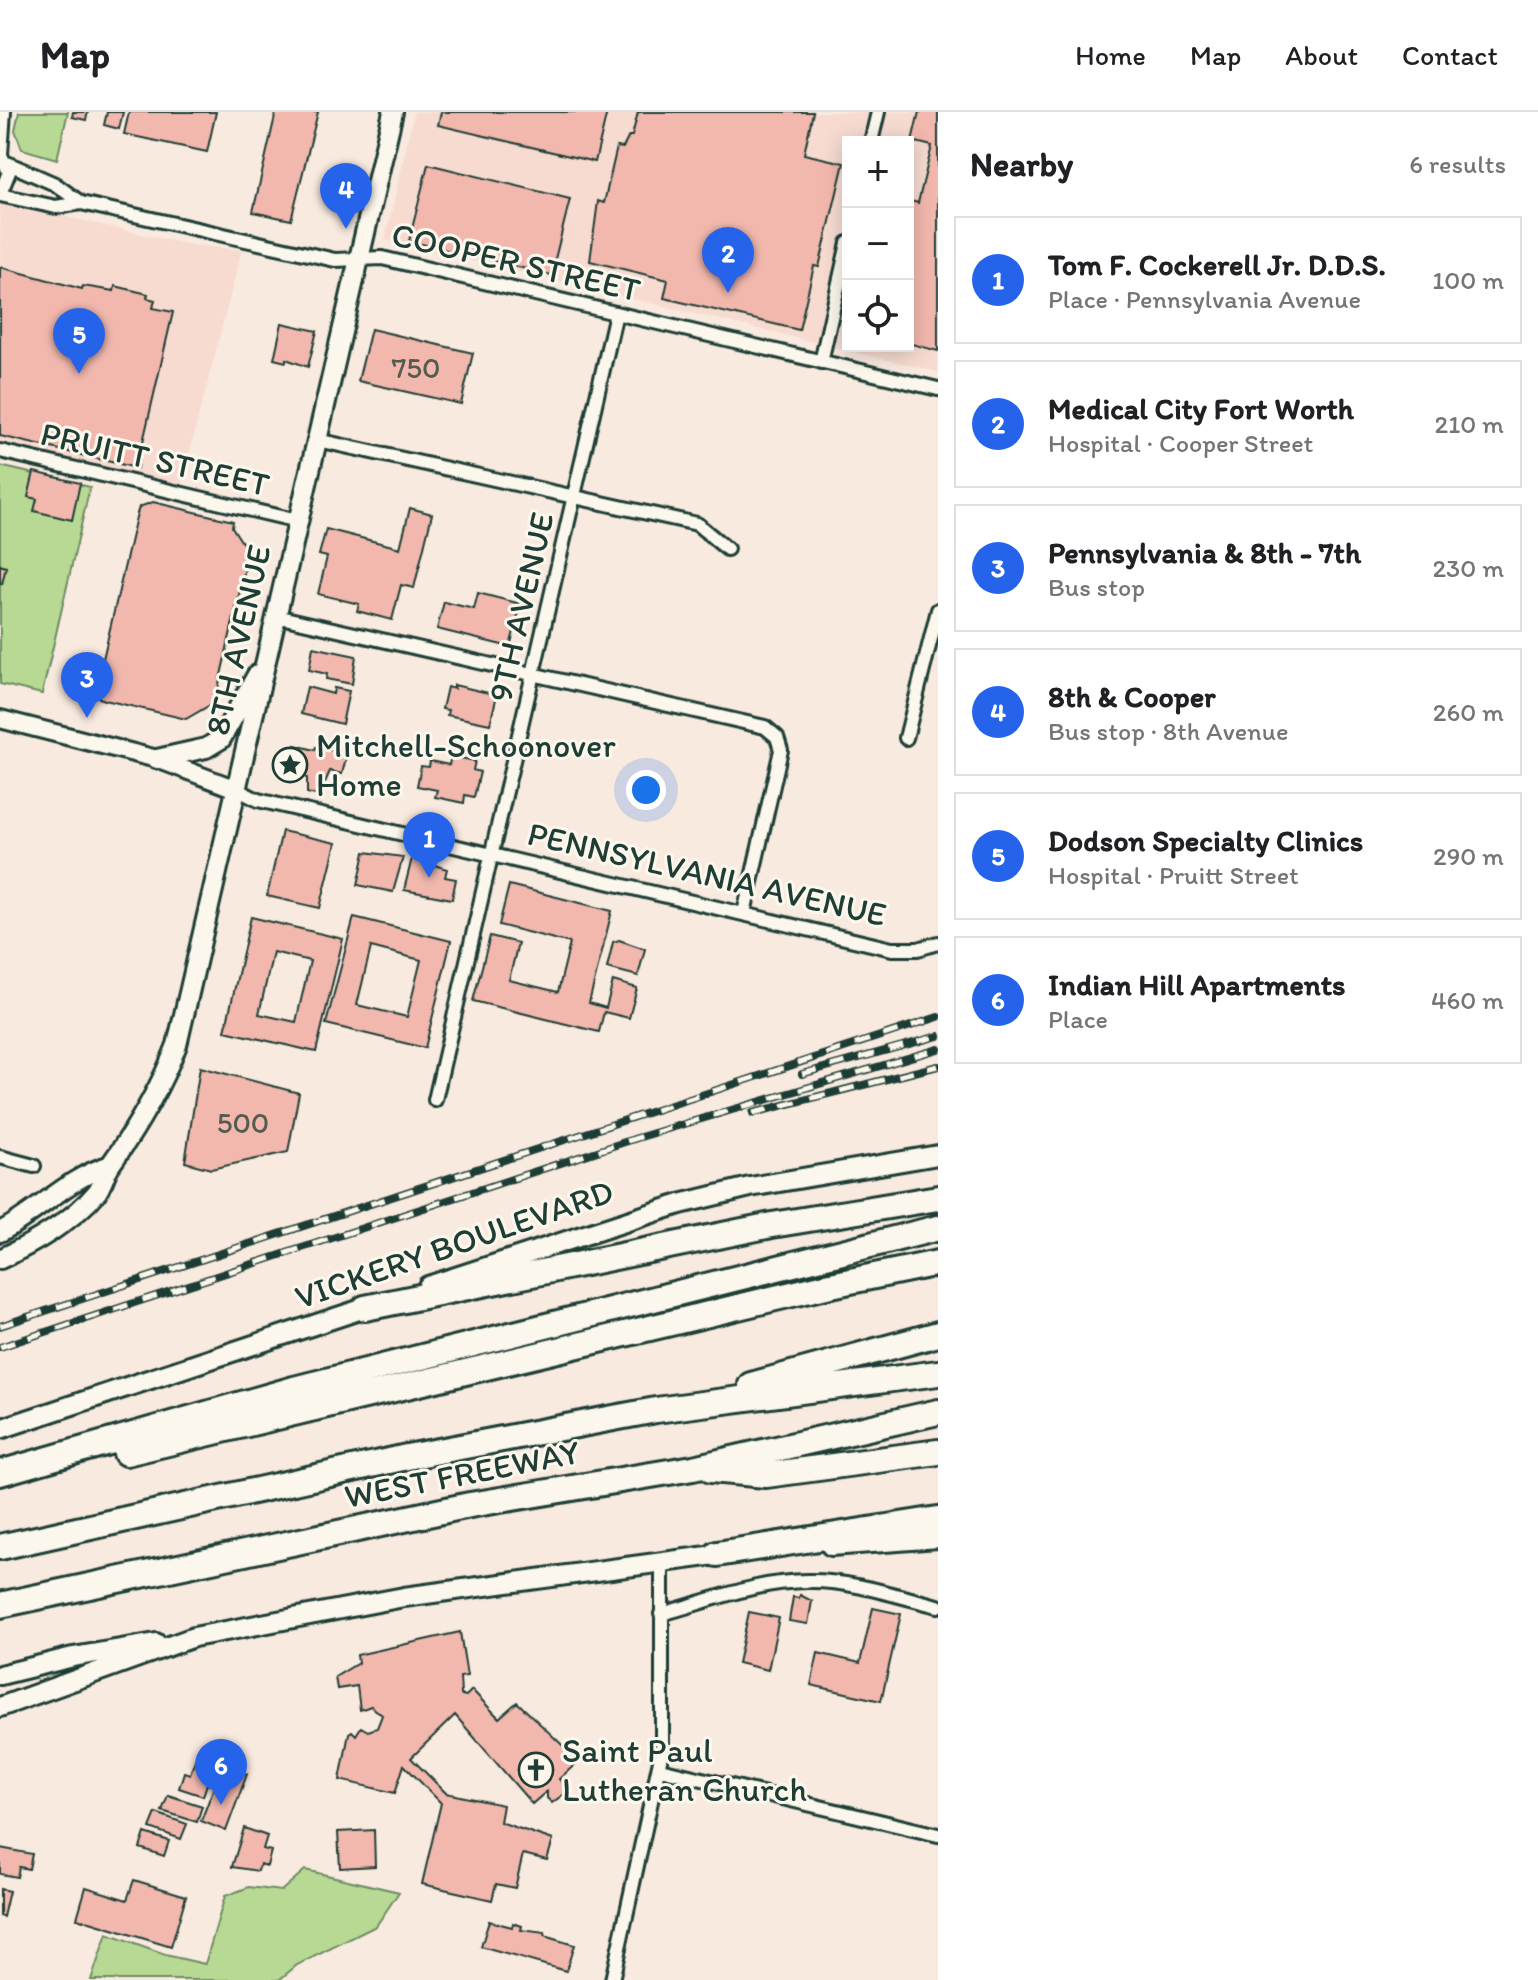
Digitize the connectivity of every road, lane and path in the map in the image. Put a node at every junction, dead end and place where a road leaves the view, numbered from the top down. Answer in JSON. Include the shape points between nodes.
{"nodes":[{"id":1,"x":4,"y":112,"type":"edge"},
{"id":2,"x":393,"y":112,"type":"edge"},
{"id":3,"x":878,"y":112,"type":"edge"},
{"id":4,"x":872,"y":136,"type":"edge"},
{"id":5,"x":3,"y":157,"type":"edge"},
{"id":6,"x":0,"y":195,"type":"edge"},
{"id":7,"x":81,"y":203,"type":"junction"},
{"id":8,"x":359,"y":257,"type":"junction"},
{"id":9,"x":842,"y":269,"type":"edge"},
{"id":10,"x":616,"y":313,"type":"junction"},
{"id":11,"x":821,"y":362,"type":"junction"},
{"id":12,"x":938,"y":389,"type":"edge"},
{"id":13,"x":317,"y":440,"type":"junction"},
{"id":14,"x":0,"y":451,"type":"edge"},
{"id":15,"x":574,"y":498,"type":"junction"},
{"id":16,"x":298,"y":521,"type":"junction"},
{"id":17,"x":727,"y":549,"type":"dead end"},
{"id":18,"x":938,"y":610,"type":"edge"},
{"id":19,"x":276,"y":616,"type":"junction"},
{"id":20,"x":265,"y":663,"type":"junction"},
{"id":21,"x":535,"y":674,"type":"junction"},
{"id":22,"x":0,"y":719,"type":"edge"},
{"id":23,"x":906,"y":738,"type":"dead end"},
{"id":24,"x":157,"y":759,"type":"junction"},
{"id":25,"x":236,"y":789,"type":"junction"},
{"id":26,"x":493,"y":854,"type":"junction"},
{"id":27,"x":744,"y":913,"type":"junction"},
{"id":28,"x":938,"y":943,"type":"edge"},
{"id":29,"x":435,"y":1100,"type":"dead end"},
{"id":30,"x":938,"y":1155,"type":"edge"},
{"id":31,"x":0,"y":1157,"type":"edge"},
{"id":32,"x":34,"y":1166,"type":"dead end"},
{"id":33,"x":108,"y":1166,"type":"junction"},
{"id":34,"x":938,"y":1198,"type":"edge"},
{"id":35,"x":938,"y":1228,"type":"edge"},
{"id":36,"x":0,"y":1232,"type":"edge"},
{"id":37,"x":0,"y":1259,"type":"edge"},
{"id":38,"x":938,"y":1263,"type":"edge"},
{"id":39,"x":365,"y":1308,"type":"junction"},
{"id":40,"x":938,"y":1334,"type":"edge"},
{"id":41,"x":938,"y":1373,"type":"edge"},
{"id":42,"x":656,"y":1410,"type":"junction"},
{"id":43,"x":938,"y":1412,"type":"edge"},
{"id":44,"x":0,"y":1429,"type":"edge"},
{"id":45,"x":938,"y":1452,"type":"edge"},
{"id":46,"x":693,"y":1468,"type":"junction"},
{"id":47,"x":0,"y":1473,"type":"edge"},
{"id":48,"x":0,"y":1482,"type":"edge"},
{"id":49,"x":938,"y":1519,"type":"edge"},
{"id":50,"x":938,"y":1538,"type":"edge"},
{"id":51,"x":0,"y":1547,"type":"edge"},
{"id":52,"x":717,"y":1554,"type":"junction"},
{"id":53,"x":662,"y":1562,"type":"junction"},
{"id":54,"x":0,"y":1605,"type":"edge"},
{"id":55,"x":938,"y":1606,"type":"edge"},
{"id":56,"x":661,"y":1614,"type":"junction"},
{"id":57,"x":194,"y":1637,"type":"junction"},
{"id":58,"x":0,"y":1675,"type":"edge"},
{"id":59,"x":0,"y":1707,"type":"edge"},
{"id":60,"x":660,"y":1769,"type":"junction"},
{"id":61,"x":938,"y":1835,"type":"edge"},
{"id":62,"x":612,"y":1980,"type":"edge"}],
"edges":[{"from":1,"to":5,"type":"street"},
{"from":2,"to":8,"type":"main road","name":"8TH AVENUE"},
{"from":3,"to":4,"type":"street"},
{"from":5,"to":6,"type":"street","via":[[8,180]]},
{"from":5,"to":7,"type":"street","name":"COOPER STREET"},
{"from":6,"to":7,"type":"street","name":"COOPER STREET","via":[[56,207]]},
{"from":7,"to":8,"type":"street","name":"COOPER STREET","via":[[335,260]]},
{"from":8,"to":10,"type":"street","name":"COOPER STREET"},
{"from":8,"to":13,"type":"main road","name":"8TH AVENUE"},
{"from":9,"to":11,"type":"street"},
{"from":10,"to":11,"type":"street","name":"COOPER STREET"},
{"from":10,"to":15,"type":"street","name":"9TH AVENUE"},
{"from":11,"to":12,"type":"street","name":"COOPER STREET"},
{"from":13,"to":15,"type":"street"},
{"from":13,"to":16,"type":"main road","name":"8TH AVENUE"},
{"from":14,"to":16,"type":"street","name":"PRUITT STREET"},
{"from":15,"to":17,"type":"street","via":[[697,524]]},
{"from":15,"to":21,"type":"street","name":"9TH AVENUE"},
{"from":16,"to":19,"type":"main road","name":"8TH AVENUE"},
{"from":18,"to":23,"type":"street"},
{"from":19,"to":20,"type":"main road","name":"8TH AVENUE"},
{"from":19,"to":21,"type":"street"},
{"from":20,"to":24,"type":"main road","via":[[221,739],[206,748]]},
{"from":20,"to":25,"type":"main road","name":"8TH AVENUE"},
{"from":21,"to":26,"type":"street","name":"9TH AVENUE"},
{"from":21,"to":27,"type":"street","via":[[765,727],[777,737],[781,750]]},
{"from":22,"to":24,"type":"street","name":"PENNSYLVANIA AVENUE"},
{"from":24,"to":25,"type":"street","name":"PENNSYLVANIA AVENUE"},
{"from":25,"to":26,"type":"street","name":"PENNSYLVANIA AVENUE","via":[[258,800]]},
{"from":25,"to":33,"type":"main road","name":"8TH AVENUE","via":[[177,1045],[149,1108]]},
{"from":26,"to":27,"type":"street","name":"PENNSYLVANIA AVENUE"},
{"from":26,"to":29,"type":"street","name":"9TH AVENUE"},
{"from":27,"to":28,"type":"street","name":"PENNSYLVANIA AVENUE","via":[[892,949]]},
{"from":30,"to":39,"type":"main road","name":"VICKERY BOULEVARD","via":[[680,1204]]},
{"from":31,"to":32,"type":"street"},
{"from":33,"to":36,"type":"main road","name":"8TH AVENUE","via":[[83,1174]]},
{"from":33,"to":37,"type":"main road","name":"8TH AVENUE","via":[[98,1191],[74,1212]]},
{"from":34,"to":39,"type":"highway","via":[[772,1225]]},
{"from":35,"to":47,"type":"highway","via":[[294,1389]]},
{"from":38,"to":48,"type":"highway"},
{"from":39,"to":44,"type":"main road","name":"VICKERY BOULEVARD"},
{"from":40,"to":42,"type":"highway"},
{"from":41,"to":42,"type":"highway","name":"WEST FREEWAY"},
{"from":42,"to":51,"type":"highway","name":"WEST FREEWAY","via":[[407,1457]]},
{"from":43,"to":46,"type":"highway","name":"WEST FREEWAY"},
{"from":45,"to":46,"type":"highway","via":[[766,1475]]},
{"from":46,"to":54,"type":"highway","name":"WEST FREEWAY","via":[[470,1505]]},
{"from":49,"to":52,"type":"highway"},
{"from":50,"to":52,"type":"main road"},
{"from":52,"to":53,"type":"main road"},
{"from":53,"to":56,"type":"street"},
{"from":53,"to":57,"type":"main road","via":[[404,1597]]},
{"from":55,"to":56,"type":"street","via":[[812,1581],[741,1590]]},
{"from":56,"to":60,"type":"street"},
{"from":57,"to":58,"type":"main road"},
{"from":57,"to":59,"type":"main road"},
{"from":60,"to":61,"type":"street"},
{"from":60,"to":62,"type":"street"}]}
